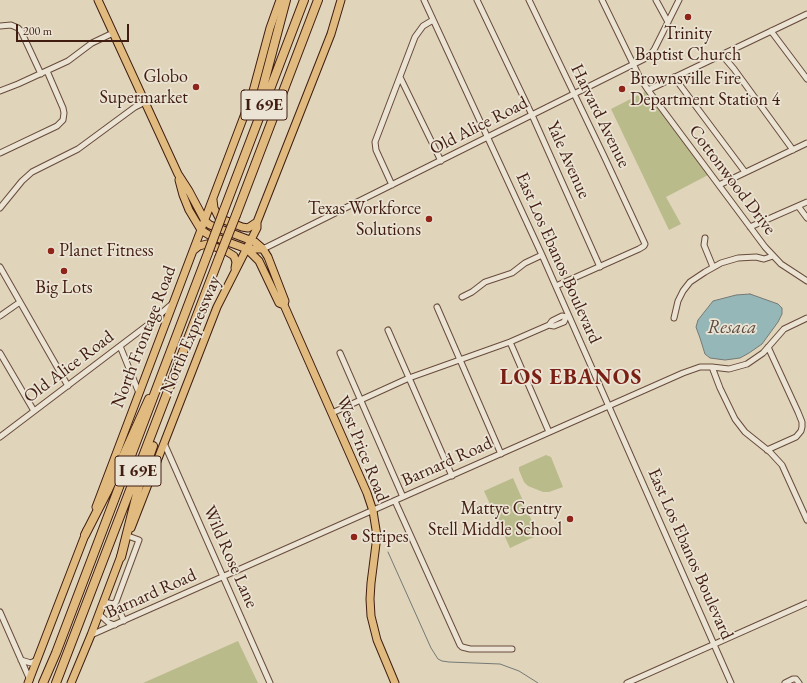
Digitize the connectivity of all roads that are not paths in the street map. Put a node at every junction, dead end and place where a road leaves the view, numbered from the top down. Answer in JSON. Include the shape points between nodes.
{"nodes":[{"id":1,"x":98,"y":0,"type":"edge"},
{"id":2,"x":280,"y":0,"type":"edge"},
{"id":3,"x":286,"y":0,"type":"edge"},
{"id":4,"x":304,"y":0,"type":"edge"},
{"id":5,"x":318,"y":0,"type":"edge"},
{"id":6,"x":323,"y":0,"type":"edge"},
{"id":7,"x":341,"y":0,"type":"edge"},
{"id":8,"x":424,"y":0,"type":"edge"},
{"id":9,"x":478,"y":0,"type":"edge"},
{"id":10,"x":529,"y":0,"type":"edge"},
{"id":11,"x":602,"y":0,"type":"edge"},
{"id":12,"x":656,"y":0,"type":"edge"},
{"id":13,"x":679,"y":0,"type":"edge"},
{"id":14,"x":807,"y":14,"type":"edge"},
{"id":15,"x":433,"y":20,"type":"junction"},
{"id":16,"x":668,"y":22,"type":"junction"},
{"id":17,"x":0,"y":26,"type":"edge"},
{"id":18,"x":771,"y":31,"type":"junction"},
{"id":19,"x":113,"y":33,"type":"junction"},
{"id":20,"x":722,"y":55,"type":"junction"},
{"id":21,"x":633,"y":65,"type":"junction"},
{"id":22,"x":293,"y":66,"type":"junction"},
{"id":23,"x":44,"y":72,"type":"junction"},
{"id":24,"x":400,"y":77,"type":"junction"},
{"id":25,"x":674,"y":77,"type":"junction"},
{"id":26,"x":807,"y":79,"type":"edge"},
{"id":27,"x":648,"y":90,"type":"junction"},
{"id":28,"x":0,"y":91,"type":"edge"},
{"id":29,"x":574,"y":94,"type":"junction"},
{"id":30,"x":145,"y":102,"type":"junction"},
{"id":31,"x":532,"y":115,"type":"junction"},
{"id":32,"x":488,"y":137,"type":"junction"},
{"id":33,"x":807,"y":143,"type":"edge"},
{"id":34,"x":792,"y":150,"type":"junction"},
{"id":35,"x":0,"y":153,"type":"edge"},
{"id":36,"x":441,"y":161,"type":"junction"},
{"id":37,"x":243,"y":162,"type":"junction"},
{"id":38,"x":745,"y":172,"type":"junction"},
{"id":39,"x":178,"y":174,"type":"junction"},
{"id":40,"x":392,"y":185,"type":"junction"},
{"id":41,"x":719,"y":185,"type":"junction"},
{"id":42,"x":213,"y":196,"type":"junction"},
{"id":43,"x":807,"y":202,"type":"edge"},
{"id":44,"x":798,"y":206,"type":"junction"},
{"id":45,"x":0,"y":208,"type":"edge"},
{"id":46,"x":189,"y":210,"type":"junction"},
{"id":47,"x":807,"y":218,"type":"edge"},
{"id":48,"x":205,"y":221,"type":"junction"},
{"id":49,"x":257,"y":225,"type":"junction"},
{"id":50,"x":750,"y":227,"type":"junction"},
{"id":51,"x":201,"y":230,"type":"junction"},
{"id":52,"x":705,"y":238,"type":"dead end"},
{"id":53,"x":251,"y":240,"type":"junction"},
{"id":54,"x":196,"y":242,"type":"junction"},
{"id":55,"x":247,"y":249,"type":"junction"},
{"id":56,"x":263,"y":249,"type":"junction"},
{"id":57,"x":194,"y":250,"type":"junction"},
{"id":58,"x":542,"y":254,"type":"junction"},
{"id":59,"x":773,"y":256,"type":"junction"},
{"id":60,"x":600,"y":266,"type":"junction"},
{"id":61,"x":0,"y":267,"type":"edge"},
{"id":62,"x":713,"y":267,"type":"junction"},
{"id":63,"x":234,"y":274,"type":"junction"},
{"id":64,"x":807,"y":281,"type":"edge"},
{"id":65,"x":556,"y":286,"type":"junction"},
{"id":66,"x":462,"y":297,"type":"dead end"},
{"id":67,"x":20,"y":302,"type":"junction"},
{"id":68,"x":173,"y":303,"type":"junction"},
{"id":69,"x":284,"y":305,"type":"junction"},
{"id":70,"x":437,"y":307,"type":"dead end"},
{"id":71,"x":0,"y":316,"type":"edge"},
{"id":72,"x":568,"y":317,"type":"junction"},
{"id":73,"x":674,"y":318,"type":"dead end"},
{"id":74,"x":807,"y":318,"type":"edge"},
{"id":75,"x":388,"y":330,"type":"dead end"},
{"id":76,"x":510,"y":342,"type":"junction"},
{"id":77,"x":120,"y":346,"type":"junction"},
{"id":78,"x":768,"y":347,"type":"junction"},
{"id":79,"x":0,"y":353,"type":"edge"},
{"id":80,"x":340,"y":353,"type":"dead end"},
{"id":81,"x":460,"y":360,"type":"junction"},
{"id":82,"x":167,"y":364,"type":"junction"},
{"id":83,"x":712,"y":366,"type":"junction"},
{"id":84,"x":176,"y":373,"type":"junction"},
{"id":85,"x":409,"y":378,"type":"junction"},
{"id":86,"x":68,"y":386,"type":"junction"},
{"id":87,"x":139,"y":393,"type":"junction"},
{"id":88,"x":359,"y":400,"type":"junction"},
{"id":89,"x":609,"y":406,"type":"junction"},
{"id":90,"x":34,"y":411,"type":"junction"},
{"id":91,"x":332,"y":413,"type":"junction"},
{"id":92,"x":549,"y":432,"type":"junction"},
{"id":93,"x":0,"y":437,"type":"edge"},
{"id":94,"x":164,"y":443,"type":"junction"},
{"id":95,"x":767,"y":450,"type":"junction"},
{"id":96,"x":501,"y":454,"type":"junction"},
{"id":97,"x":452,"y":476,"type":"junction"},
{"id":98,"x":403,"y":497,"type":"junction"},
{"id":99,"x":395,"y":501,"type":"junction"},
{"id":100,"x":373,"y":511,"type":"junction"},
{"id":101,"x":807,"y":520,"type":"edge"},
{"id":102,"x":85,"y":535,"type":"junction"},
{"id":103,"x":128,"y":536,"type":"junction"},
{"id":104,"x":120,"y":557,"type":"junction"},
{"id":105,"x":223,"y":578,"type":"junction"},
{"id":106,"x":104,"y":602,"type":"junction"},
{"id":107,"x":807,"y":603,"type":"edge"},
{"id":108,"x":112,"y":604,"type":"junction"},
{"id":109,"x":0,"y":612,"type":"edge"},
{"id":110,"x":99,"y":614,"type":"junction"},
{"id":111,"x":124,"y":621,"type":"junction"},
{"id":112,"x":115,"y":625,"type":"junction"},
{"id":113,"x":91,"y":635,"type":"junction"},
{"id":114,"x":714,"y":645,"type":"junction"},
{"id":115,"x":512,"y":649,"type":"dead end"},
{"id":116,"x":21,"y":660,"type":"junction"},
{"id":117,"x":37,"y":660,"type":"junction"},
{"id":118,"x":29,"y":681,"type":"edge"},
{"id":119,"x":43,"y":683,"type":"edge"},
{"id":120,"x":56,"y":683,"type":"edge"},
{"id":121,"x":71,"y":683,"type":"edge"},
{"id":122,"x":270,"y":683,"type":"edge"},
{"id":123,"x":395,"y":683,"type":"edge"},
{"id":124,"x":627,"y":683,"type":"edge"},
{"id":125,"x":731,"y":683,"type":"edge"},
{"id":126,"x":785,"y":683,"type":"edge"},
{"id":127,"x":799,"y":683,"type":"edge"}],
"edges":[{"from":1,"to":19,"type":"main road"},
{"from":2,"to":42,"type":"main road","name":"North Frontage Road","via":[[252,95]]},
{"from":3,"to":37,"type":"highway"},
{"from":4,"to":37,"type":"highway","name":"North Expressway","number":"I 69E"},
{"from":5,"to":22,"type":"highway","name":"North Expressway","number":"I 69E"},
{"from":6,"to":22,"type":"highway"},
{"from":7,"to":49,"type":"main road","name":"North Expressway","via":[[331,34]]},
{"from":8,"to":15,"type":"street","name":"East Los Ebanos Boulevard"},
{"from":9,"to":31,"type":"street","name":"Yale Avenue"},
{"from":10,"to":29,"type":"street","name":"Harvard Avenue"},
{"from":11,"to":21,"type":"street","name":"Cottonwood Drive"},
{"from":12,"to":16,"type":"street"},
{"from":13,"to":16,"type":"street","name":"Old Alice Road"},
{"from":14,"to":18,"type":"street"},
{"from":15,"to":24,"type":"street","via":[[417,33]]},
{"from":15,"to":32,"type":"street","name":"East Los Ebanos Boulevard"},
{"from":16,"to":21,"type":"street","name":"Old Alice Road","via":[[651,54]]},
{"from":17,"to":23,"type":"street","via":[[11,25],[21,31]]},
{"from":18,"to":20,"type":"street"},
{"from":18,"to":26,"type":"street"},
{"from":19,"to":23,"type":"street","via":[[92,43],[74,58]]},
{"from":19,"to":30,"type":"main road"},
{"from":20,"to":25,"type":"street"},
{"from":20,"to":34,"type":"street"},
{"from":21,"to":27,"type":"street","name":"Cottonwood Drive"},
{"from":21,"to":29,"type":"street","name":"Old Alice Road"},
{"from":22,"to":84,"type":"highway","name":"North Expressway","number":"I 69E","bridge":true},
{"from":23,"to":28,"type":"street"},
{"from":23,"to":35,"type":"street","via":[[63,108],[63,120],[57,126]]},
{"from":24,"to":36,"type":"street"},
{"from":24,"to":40,"type":"street","via":[[375,142],[376,150]]},
{"from":25,"to":27,"type":"street"},
{"from":25,"to":38,"type":"street"},
{"from":27,"to":41,"type":"street","name":"Cottonwood Drive"},
{"from":29,"to":31,"type":"street","name":"Old Alice Road"},
{"from":29,"to":60,"type":"street","name":"Harvard Avenue","via":[[645,244]]},
{"from":30,"to":39,"type":"main road"},
{"from":30,"to":45,"type":"street","via":[[78,149],[32,172]]},
{"from":31,"to":32,"type":"street","name":"Old Alice Road"},
{"from":31,"to":60,"type":"street","name":"Yale Avenue"},
{"from":32,"to":36,"type":"street","name":"Old Alice Road"},
{"from":32,"to":58,"type":"street","name":"East Los Ebanos Boulevard"},
{"from":33,"to":34,"type":"street"},
{"from":34,"to":38,"type":"street"},
{"from":36,"to":40,"type":"street","name":"Old Alice Road"},
{"from":37,"to":82,"type":"highway","name":"North Expressway","number":"I 69E","bridge":true},
{"from":38,"to":41,"type":"street"},
{"from":39,"to":46,"type":"main road"},
{"from":39,"to":48,"type":"main road"},
{"from":40,"to":56,"type":"street","name":"Old Alice Road"},
{"from":41,"to":50,"type":"street","name":"Cottonwood Drive"},
{"from":42,"to":48,"type":"main road","name":"North Frontage Road"},
{"from":42,"to":49,"type":"main road","via":[[214,208],[219,218],[242,227]]},
{"from":43,"to":44,"type":"street"},
{"from":44,"to":47,"type":"street"},
{"from":44,"to":50,"type":"street"},
{"from":46,"to":51,"type":"main road"},
{"from":46,"to":54,"type":"main road","via":[[196,232]]},
{"from":48,"to":51,"type":"main road","name":"North Frontage Road"},
{"from":48,"to":53,"type":"main road","name":"West Price Road"},
{"from":49,"to":53,"type":"main road","name":"North Expressway"},
{"from":49,"to":56,"type":"main road"},
{"from":50,"to":59,"type":"street","name":"Cottonwood Drive"},
{"from":51,"to":54,"type":"main road","name":"North Frontage Road"},
{"from":51,"to":55,"type":"main road"},
{"from":52,"to":62,"type":"street","via":[[704,245]]},
{"from":53,"to":55,"type":"main road","name":"North Expressway"},
{"from":53,"to":56,"type":"main road","name":"West Price Road"},
{"from":54,"to":57,"type":"main road","name":"North Frontage Road"},
{"from":55,"to":56,"type":"main road"},
{"from":55,"to":63,"type":"main road","name":"North Expressway"},
{"from":55,"to":69,"type":"main road","via":[[259,261],[280,303]]},
{"from":56,"to":69,"type":"main road","name":"West Price Road","via":[[285,301]]},
{"from":57,"to":63,"type":"main road","via":[[206,244],[233,255],[236,262]]},
{"from":57,"to":68,"type":"main road","name":"North Frontage Road"},
{"from":58,"to":65,"type":"street","name":"East Los Ebanos Boulevard"},
{"from":58,"to":66,"type":"street","via":[[512,273],[485,282]]},
{"from":59,"to":62,"type":"street","via":[[764,259],[738,258]]},
{"from":59,"to":64,"type":"street","name":"Cottonwood Drive"},
{"from":60,"to":65,"type":"street"},
{"from":61,"to":67,"type":"street"},
{"from":62,"to":73,"type":"street","via":[[694,278],[686,287],[678,301]]},
{"from":63,"to":94,"type":"main road","name":"North Expressway","via":[[214,315]]},
{"from":65,"to":72,"type":"street","name":"East Los Ebanos Boulevard"},
{"from":67,"to":71,"type":"street"},
{"from":67,"to":86,"type":"street"},
{"from":68,"to":77,"type":"street","name":"Old Alice Road"},
{"from":68,"to":87,"type":"main road","name":"North Frontage Road"},
{"from":69,"to":91,"type":"main road","name":"West Price Road"},
{"from":70,"to":81,"type":"street"},
{"from":72,"to":76,"type":"street","via":[[564,322],[549,325]]},
{"from":72,"to":89,"type":"street","name":"East Los Ebanos Boulevard"},
{"from":74,"to":78,"type":"street","name":"Barnard Road","via":[[784,330]]},
{"from":75,"to":85,"type":"street"},
{"from":76,"to":81,"type":"street"},
{"from":76,"to":92,"type":"street"},
{"from":77,"to":86,"type":"street","name":"Old Alice Road"},
{"from":77,"to":87,"type":"street"},
{"from":78,"to":83,"type":"street","name":"Barnard Road","via":[[758,357],[741,366],[729,369]]},
{"from":78,"to":95,"type":"street","via":[[798,412],[802,427],[796,437]]},
{"from":79,"to":90,"type":"street"},
{"from":80,"to":88,"type":"street"},
{"from":81,"to":85,"type":"street"},
{"from":81,"to":96,"type":"street"},
{"from":82,"to":102,"type":"highway"},
{"from":82,"to":119,"type":"highway","name":"North Expressway","number":"I 69E"},
{"from":83,"to":89,"type":"street","name":"Barnard Road","via":[[694,368]]},
{"from":83,"to":95,"type":"street","via":[[736,421]]},
{"from":84,"to":104,"type":"highway","via":[[169,402],[139,486]]},
{"from":84,"to":120,"type":"highway","name":"North Expressway","number":"I 69E"},
{"from":85,"to":88,"type":"street"},
{"from":85,"to":97,"type":"street"},
{"from":86,"to":90,"type":"street","name":"Old Alice Road"},
{"from":87,"to":102,"type":"main road","name":"North Frontage Road"},
{"from":88,"to":91,"type":"street"},
{"from":88,"to":98,"type":"street"},
{"from":89,"to":92,"type":"street","name":"Barnard Road"},
{"from":89,"to":114,"type":"street","name":"East Los Ebanos Boulevard"},
{"from":90,"to":93,"type":"street","name":"Old Alice Road"},
{"from":91,"to":100,"type":"main road","name":"West Price Road"},
{"from":92,"to":96,"type":"street","name":"Barnard Road"},
{"from":94,"to":103,"type":"main road","name":"North Expressway"},
{"from":94,"to":105,"type":"street","name":"Wild Rose Lane"},
{"from":95,"to":101,"type":"street","via":[[785,470]]},
{"from":96,"to":97,"type":"street","name":"Barnard Road"},
{"from":97,"to":98,"type":"street","name":"Barnard Road"},
{"from":98,"to":99,"type":"street","name":"Barnard Road"},
{"from":99,"to":100,"type":"street","name":"Barnard Road"},
{"from":99,"to":115,"type":"street","via":[[460,645],[470,649]]},
{"from":100,"to":105,"type":"street","name":"Barnard Road"},
{"from":100,"to":123,"type":"main road","name":"West Price Road","via":[[377,536],[371,583],[371,616],[377,640]]},
{"from":102,"to":117,"type":"main road","name":"North Frontage Road"},
{"from":103,"to":104,"type":"main road","name":"North Expressway"},
{"from":103,"to":108,"type":"street","via":[[139,540],[116,602]]},
{"from":104,"to":106,"type":"main road","name":"North Expressway"},
{"from":105,"to":111,"type":"street","name":"Barnard Road"},
{"from":105,"to":122,"type":"street","name":"Wild Rose Lane"},
{"from":106,"to":108,"type":"street"},
{"from":106,"to":110,"type":"main road","name":"North Expressway"},
{"from":107,"to":114,"type":"street"},
{"from":108,"to":111,"type":"street"},
{"from":109,"to":116,"type":"street"},
{"from":110,"to":112,"type":"street"},
{"from":110,"to":113,"type":"main road","name":"North Expressway"},
{"from":111,"to":112,"type":"street","name":"Barnard Road"},
{"from":112,"to":113,"type":"street","name":"Barnard Road"},
{"from":113,"to":121,"type":"main road","name":"North Expressway"},
{"from":114,"to":124,"type":"street"},
{"from":114,"to":125,"type":"street","name":"East Los Ebanos Boulevard"},
{"from":116,"to":117,"type":"street","via":[[31,663]]},
{"from":116,"to":118,"type":"street"},
{"from":117,"to":118,"type":"main road","name":"North Frontage Road"},
{"from":126,"to":127,"type":"street","via":[[793,679]]}]}
